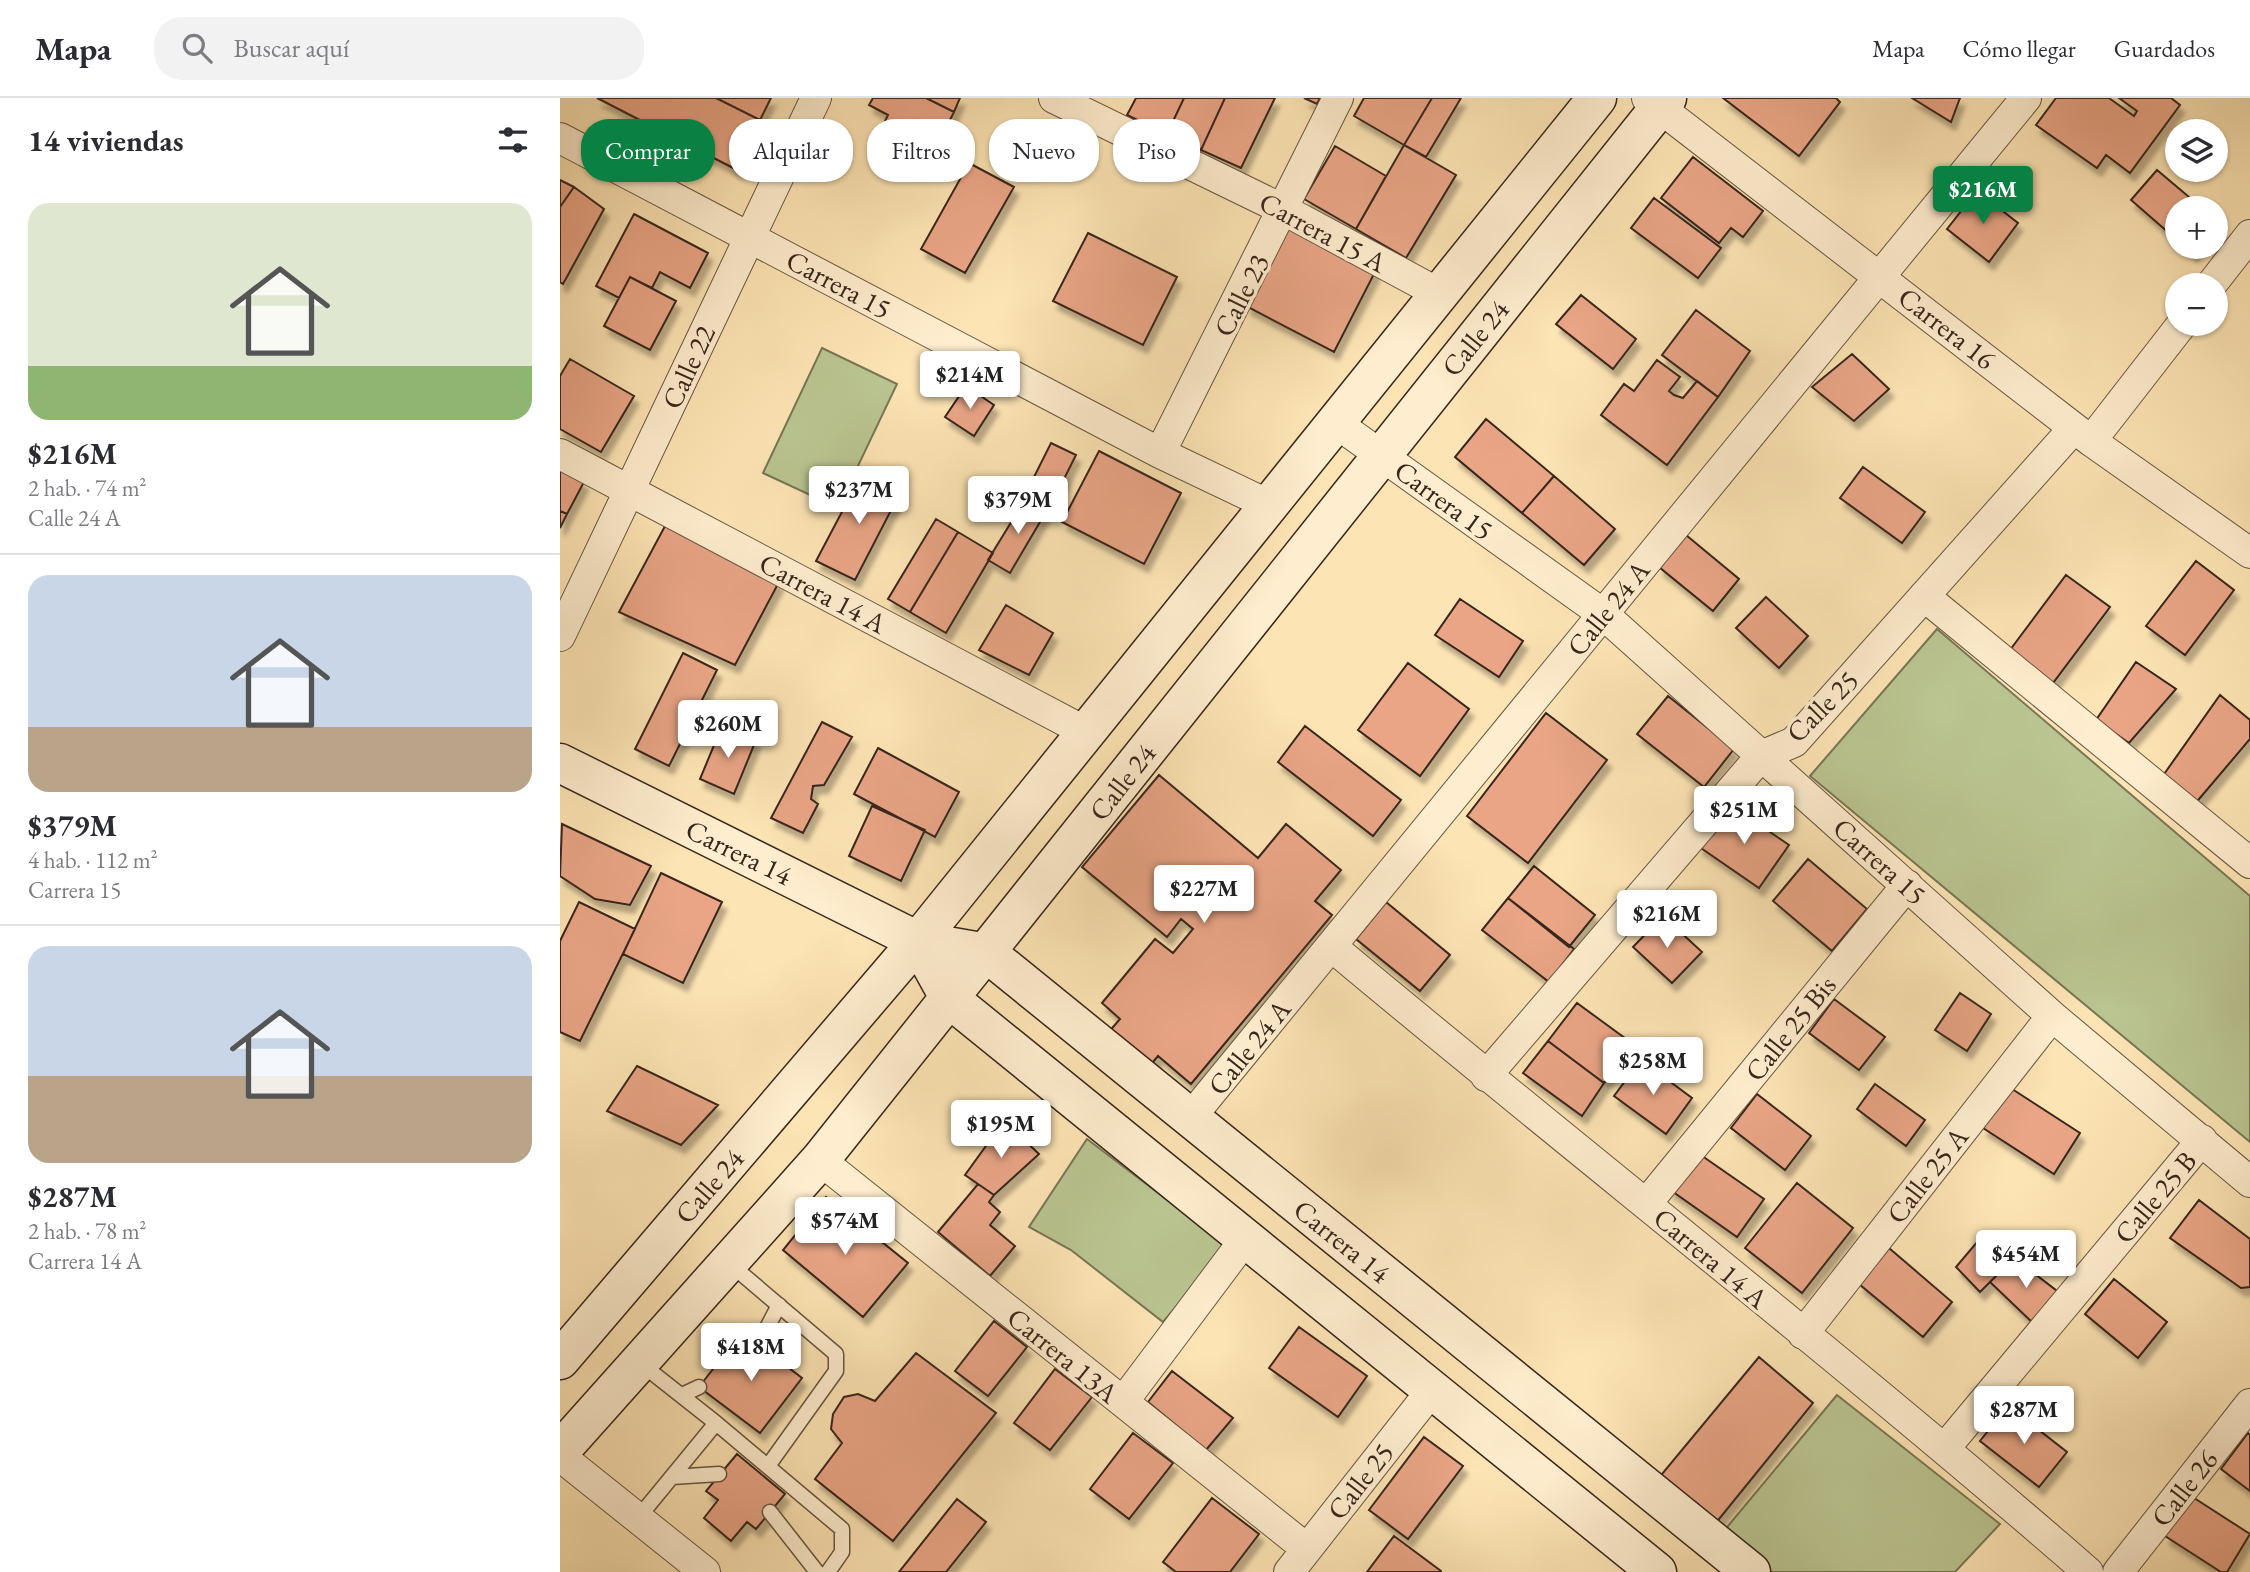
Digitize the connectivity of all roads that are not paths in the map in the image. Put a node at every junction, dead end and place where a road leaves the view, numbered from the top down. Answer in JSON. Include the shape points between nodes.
{"nodes":[{"id":1,"x":816,"y":98,"type":"edge"},
{"id":2,"x":1054,"y":98,"type":"edge"},
{"id":3,"x":1338,"y":98,"type":"edge"},
{"id":4,"x":1597,"y":98,"type":"edge"},
{"id":5,"x":2026,"y":98,"type":"edge"},
{"id":6,"x":1658,"y":101,"type":"edge"},
{"id":7,"x":560,"y":138,"type":"edge"},
{"id":8,"x":1284,"y":210,"type":"junction"},
{"id":9,"x":2250,"y":235,"type":"edge"},
{"id":10,"x":750,"y":237,"type":"junction"},
{"id":11,"x":2220,"y":273,"type":"edge"},
{"id":12,"x":1880,"y":275,"type":"junction"},
{"id":13,"x":1440,"y":293,"type":"junction"},
{"id":14,"x":2171,"y":336,"type":"edge"},
{"id":15,"x":1336,"y":422,"type":"junction"},
{"id":16,"x":2083,"y":435,"type":"junction"},
{"id":17,"x":1160,"y":453,"type":"junction"},
{"id":18,"x":560,"y":454,"type":"edge"},
{"id":19,"x":1382,"y":455,"type":"junction"},
{"id":20,"x":629,"y":490,"type":"junction"},
{"id":21,"x":1269,"y":505,"type":"junction"},
{"id":22,"x":2250,"y":553,"type":"edge"},
{"id":23,"x":1924,"y":596,"type":"junction"},
{"id":24,"x":1603,"y":614,"type":"junction"},
{"id":25,"x":560,"y":636,"type":"edge"},
{"id":26,"x":1086,"y":732,"type":"junction"},
{"id":27,"x":1761,"y":756,"type":"junction"},
{"id":28,"x":560,"y":763,"type":"edge"},
{"id":29,"x":2250,"y":863,"type":"edge"},
{"id":30,"x":1907,"y":885,"type":"junction"},
{"id":31,"x":918,"y":941,"type":"junction"},
{"id":32,"x":1331,"y":946,"type":"junction"},
{"id":33,"x":986,"y":953,"type":"junction"},
{"id":34,"x":950,"y":999,"type":"junction"},
{"id":35,"x":2052,"y":1016,"type":"junction"},
{"id":36,"x":1486,"y":1076,"type":"junction"},
{"id":37,"x":1190,"y":1118,"type":"junction"},
{"id":38,"x":2202,"y":1140,"type":"junction"},
{"id":39,"x":820,"y":1160,"type":"junction"},
{"id":40,"x":2250,"y":1182,"type":"edge"},
{"id":41,"x":1646,"y":1204,"type":"junction"},
{"id":42,"x":1246,"y":1238,"type":"junction"},
{"id":43,"x":728,"y":1262,"type":"junction"},
{"id":44,"x":779,"y":1305,"type":"junction"},
{"id":45,"x":1803,"y":1334,"type":"junction"},
{"id":46,"x":758,"y":1345,"type":"dead end"},
{"id":47,"x":560,"y":1360,"type":"edge"},
{"id":48,"x":639,"y":1362,"type":"junction"},
{"id":49,"x":699,"y":1387,"type":"dead end"},
{"id":50,"x":1432,"y":1390,"type":"junction"},
{"id":51,"x":682,"y":1395,"type":"junction"},
{"id":52,"x":1123,"y":1402,"type":"junction"},
{"id":53,"x":2250,"y":1405,"type":"edge"},
{"id":54,"x":716,"y":1423,"type":"junction"},
{"id":55,"x":1945,"y":1448,"type":"junction"},
{"id":56,"x":560,"y":1453,"type":"edge"},
{"id":57,"x":768,"y":1466,"type":"junction"},
{"id":58,"x":719,"y":1474,"type":"dead end"},
{"id":59,"x":672,"y":1477,"type":"junction"},
{"id":60,"x":770,"y":1512,"type":"dead end"},
{"id":61,"x":638,"y":1518,"type":"junction"},
{"id":62,"x":1307,"y":1549,"type":"junction"},
{"id":63,"x":705,"y":1572,"type":"edge"},
{"id":64,"x":817,"y":1572,"type":"edge"},
{"id":65,"x":828,"y":1572,"type":"edge"},
{"id":66,"x":1289,"y":1572,"type":"edge"},
{"id":67,"x":1657,"y":1572,"type":"edge"},
{"id":68,"x":1751,"y":1572,"type":"edge"},
{"id":69,"x":2088,"y":1572,"type":"edge"},
{"id":70,"x":2118,"y":1572,"type":"edge"}],
"edges":[{"from":1,"to":10,"type":"street","name":"Calle 22"},
{"from":2,"to":8,"type":"street","name":"Carrera 15 A"},
{"from":3,"to":8,"type":"street","name":"Calle 23"},
{"from":4,"to":13,"type":"street","name":"Calle 24"},
{"from":5,"to":12,"type":"street","name":"Calle 24 A"},
{"from":6,"to":12,"type":"street","name":"Carrera 16"},
{"from":6,"to":19,"type":"street","name":"Calle 24"},
{"from":7,"to":10,"type":"street","name":"Carrera 15"},
{"from":8,"to":13,"type":"street","name":"Carrera 15 A"},
{"from":8,"to":17,"type":"street","name":"Calle 23"},
{"from":9,"to":11,"type":"street"},
{"from":10,"to":17,"type":"street","name":"Carrera 15"},
{"from":10,"to":20,"type":"street","name":"Calle 22"},
{"from":12,"to":16,"type":"street","name":"Carrera 16"},
{"from":12,"to":24,"type":"street","name":"Calle 24 A"},
{"from":13,"to":15,"type":"street","name":"Calle 24"},
{"from":14,"to":16,"type":"street","name":"Calle 25"},
{"from":15,"to":19,"type":"street","name":"Carrera 15"},
{"from":15,"to":21,"type":"street","name":"Calle 24"},
{"from":16,"to":22,"type":"street","name":"Carrera 16"},
{"from":16,"to":23,"type":"street","name":"Calle 25"},
{"from":17,"to":21,"type":"street","name":"Carrera 15"},
{"from":18,"to":20,"type":"street","name":"Carrera 14 A"},
{"from":19,"to":24,"type":"street","name":"Carrera 15"},
{"from":19,"to":33,"type":"street","name":"Calle 24"},
{"from":20,"to":25,"type":"street","name":"Calle 22"},
{"from":20,"to":26,"type":"street","name":"Carrera 14 A"},
{"from":21,"to":26,"type":"street","name":"Calle 24"},
{"from":23,"to":27,"type":"street","name":"Calle 25","via":[[1794,742]]},
{"from":23,"to":29,"type":"street"},
{"from":24,"to":27,"type":"street","name":"Carrera 15"},
{"from":24,"to":32,"type":"street","name":"Calle 24 A"},
{"from":26,"to":31,"type":"street","name":"Calle 24"},
{"from":27,"to":30,"type":"street","name":"Carrera 15"},
{"from":27,"to":36,"type":"street","name":"Calle 25"},
{"from":28,"to":31,"type":"street","name":"Carrera 14"},
{"from":30,"to":35,"type":"street","name":"Carrera 15"},
{"from":30,"to":41,"type":"street","name":"Calle 25 Bis"},
{"from":31,"to":33,"type":"street","name":"Carrera 14"},
{"from":31,"to":34,"type":"street","name":"Carrera 14"},
{"from":31,"to":47,"type":"street","name":"Calle 24"},
{"from":32,"to":36,"type":"street","name":"Carrera 14 A"},
{"from":32,"to":37,"type":"street","name":"Calle 24 A"},
{"from":33,"to":34,"type":"street","name":"Calle 24"},
{"from":33,"to":37,"type":"street","name":"Carrera 14"},
{"from":34,"to":39,"type":"street","name":"Calle 24"},
{"from":34,"to":42,"type":"street","name":"Carrera 14"},
{"from":35,"to":38,"type":"street","name":"Carrera 15"},
{"from":35,"to":45,"type":"street","name":"Calle 25 A"},
{"from":36,"to":41,"type":"street","name":"Carrera 14 A"},
{"from":37,"to":68,"type":"street","name":"Carrera 14"},
{"from":38,"to":40,"type":"street","name":"Carrera 15"},
{"from":38,"to":55,"type":"street","name":"Calle 25 B"},
{"from":39,"to":43,"type":"street","name":"Calle 24"},
{"from":39,"to":52,"type":"street","name":"Carrera 13A"},
{"from":41,"to":45,"type":"street","name":"Carrera 14 A"},
{"from":42,"to":50,"type":"street","name":"Carrera 14"},
{"from":42,"to":52,"type":"street"},
{"from":43,"to":44,"type":"lane"},
{"from":43,"to":48,"type":"street","name":"Calle 24"},
{"from":44,"to":46,"type":"lane"},
{"from":44,"to":57,"type":"lane","via":[[836,1354],[836,1371]]},
{"from":45,"to":55,"type":"street","name":"Carrera 14 A"},
{"from":48,"to":51,"type":"lane"},
{"from":48,"to":56,"type":"street","name":"Calle 24"},
{"from":49,"to":51,"type":"lane"},
{"from":50,"to":62,"type":"street","name":"Calle 25"},
{"from":50,"to":67,"type":"street","name":"Carrera 14"},
{"from":51,"to":54,"type":"lane"},
{"from":52,"to":62,"type":"street","name":"Carrera 13A"},
{"from":53,"to":70,"type":"street","name":"Calle 26"},
{"from":54,"to":57,"type":"lane"},
{"from":54,"to":59,"type":"lane"},
{"from":55,"to":69,"type":"street","name":"Carrera 14 A"},
{"from":56,"to":61,"type":"street"},
{"from":57,"to":65,"type":"lane","via":[[842,1529],[842,1552]]},
{"from":58,"to":59,"type":"lane"},
{"from":59,"to":61,"type":"lane"},
{"from":60,"to":64,"type":"lane"},
{"from":61,"to":63,"type":"street"},
{"from":62,"to":66,"type":"street","name":"Calle 25"}]}
